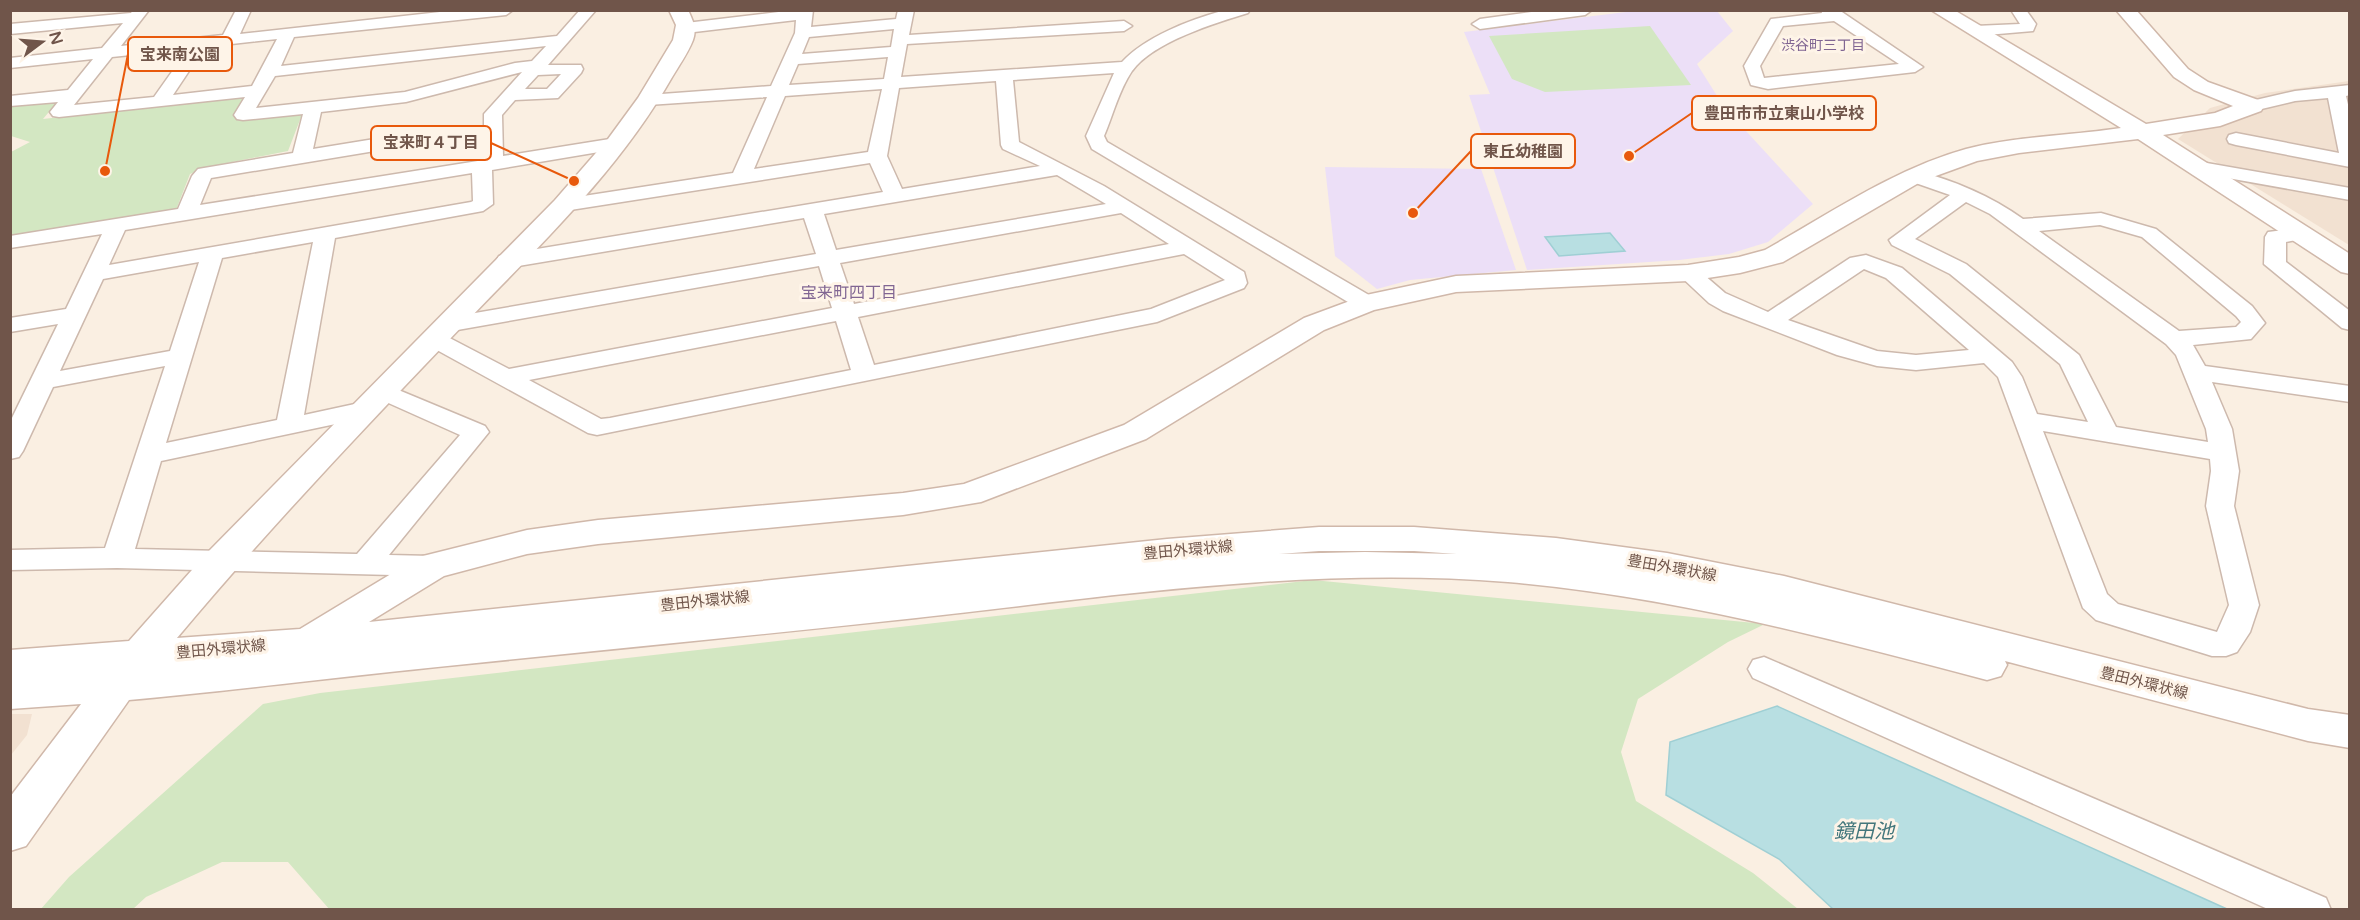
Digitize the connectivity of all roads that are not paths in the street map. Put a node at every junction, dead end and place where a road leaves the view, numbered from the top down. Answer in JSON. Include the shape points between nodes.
{"nodes":[{"id":1,"x":244,"y":10,"type":"edge"},
{"id":2,"x":506,"y":10,"type":"edge"},
{"id":3,"x":589,"y":10,"type":"edge"},
{"id":4,"x":1585,"y":10,"type":"edge"},
{"id":5,"x":1940,"y":10,"type":"edge"},
{"id":6,"x":2018,"y":10,"type":"edge"},
{"id":7,"x":2125,"y":10,"type":"edge"},
{"id":8,"x":1240,"y":11,"type":"edge"},
{"id":9,"x":805,"y":12,"type":"edge"},
{"id":10,"x":1833,"y":13,"type":"edge"},
{"id":11,"x":140,"y":14,"type":"edge"},
{"id":12,"x":399,"y":16,"type":"edge"},
{"id":13,"x":905,"y":17,"type":"edge"},
{"id":14,"x":1121,"y":18,"type":"edge"},
{"id":15,"x":682,"y":19,"type":"edge"},
{"id":16,"x":1480,"y":24,"type":"dead end"},
{"id":17,"x":10,"y":29,"type":"edge"},
{"id":18,"x":1975,"y":31,"type":"junction"},
{"id":19,"x":803,"y":33,"type":"junction"},
{"id":20,"x":288,"y":34,"type":"junction"},
{"id":21,"x":229,"y":40,"type":"junction"},
{"id":22,"x":560,"y":40,"type":"junction"},
{"id":23,"x":200,"y":43,"type":"junction"},
{"id":24,"x":899,"y":45,"type":"junction"},
{"id":25,"x":1143,"y":51,"type":"junction"},
{"id":26,"x":108,"y":52,"type":"junction"},
{"id":27,"x":791,"y":60,"type":"junction"},
{"id":28,"x":10,"y":63,"type":"edge"},
{"id":29,"x":1125,"y":67,"type":"junction"},
{"id":30,"x":534,"y":68,"type":"junction"},
{"id":31,"x":269,"y":72,"type":"junction"},
{"id":32,"x":1004,"y":76,"type":"junction"},
{"id":33,"x":891,"y":83,"type":"junction"},
{"id":34,"x":256,"y":91,"type":"junction"},
{"id":35,"x":778,"y":91,"type":"junction"},
{"id":36,"x":2343,"y":91,"type":"edge"},
{"id":37,"x":71,"y":94,"type":"junction"},
{"id":38,"x":510,"y":95,"type":"junction"},
{"id":39,"x":406,"y":98,"type":"junction"},
{"id":40,"x":648,"y":100,"type":"junction"},
{"id":41,"x":10,"y":101,"type":"edge"},
{"id":42,"x":158,"y":103,"type":"junction"},
{"id":43,"x":2253,"y":106,"type":"junction"},
{"id":44,"x":313,"y":108,"type":"junction"},
{"id":45,"x":2143,"y":132,"type":"junction"},
{"id":46,"x":2236,"y":139,"type":"dead end"},
{"id":47,"x":399,"y":141,"type":"junction"},
{"id":48,"x":616,"y":144,"type":"junction"},
{"id":49,"x":302,"y":156,"type":"junction"},
{"id":50,"x":877,"y":156,"type":"junction"},
{"id":51,"x":2349,"y":160,"type":"edge"},
{"id":52,"x":488,"y":164,"type":"junction"},
{"id":53,"x":2201,"y":168,"type":"junction"},
{"id":54,"x":1060,"y":169,"type":"junction"},
{"id":55,"x":1914,"y":176,"type":"junction"},
{"id":56,"x":741,"y":177,"type":"junction"},
{"id":57,"x":395,"y":180,"type":"junction"},
{"id":58,"x":1965,"y":194,"type":"junction"},
{"id":59,"x":2349,"y":194,"type":"edge"},
{"id":60,"x":895,"y":197,"type":"junction"},
{"id":61,"x":564,"y":205,"type":"junction"},
{"id":62,"x":1123,"y":207,"type":"junction"},
{"id":63,"x":813,"y":212,"type":"junction"},
{"id":64,"x":188,"y":213,"type":"junction"},
{"id":65,"x":117,"y":225,"type":"junction"},
{"id":66,"x":2019,"y":226,"type":"junction"},
{"id":67,"x":325,"y":233,"type":"junction"},
{"id":68,"x":2299,"y":234,"type":"junction"},
{"id":69,"x":10,"y":242,"type":"edge"},
{"id":70,"x":1187,"y":247,"type":"junction"},
{"id":71,"x":213,"y":252,"type":"junction"},
{"id":72,"x":827,"y":259,"type":"junction"},
{"id":73,"x":507,"y":261,"type":"junction"},
{"id":74,"x":2349,"y":266,"type":"edge"},
{"id":75,"x":1689,"y":273,"type":"junction"},
{"id":76,"x":93,"y":274,"type":"junction"},
{"id":77,"x":1366,"y":303,"type":"junction"},
{"id":78,"x":847,"y":313,"type":"junction"},
{"id":79,"x":75,"y":314,"type":"junction"},
{"id":80,"x":1770,"y":321,"type":"junction"},
{"id":81,"x":2349,"y":323,"type":"edge"},
{"id":82,"x":10,"y":325,"type":"edge"},
{"id":83,"x":440,"y":332,"type":"junction"},
{"id":84,"x":2174,"y":339,"type":"junction"},
{"id":85,"x":1989,"y":355,"type":"junction"},
{"id":86,"x":180,"y":356,"type":"junction"},
{"id":87,"x":2195,"y":372,"type":"junction"},
{"id":88,"x":865,"y":375,"type":"junction"},
{"id":89,"x":507,"y":377,"type":"junction"},
{"id":90,"x":41,"y":382,"type":"junction"},
{"id":91,"x":2349,"y":393,"type":"edge"},
{"id":92,"x":374,"y":401,"type":"junction"},
{"id":93,"x":2026,"y":420,"type":"junction"},
{"id":94,"x":289,"y":425,"type":"junction"},
{"id":95,"x":2106,"y":433,"type":"junction"},
{"id":96,"x":10,"y":451,"type":"edge"},
{"id":97,"x":2223,"y":453,"type":"junction"},
{"id":98,"x":149,"y":455,"type":"junction"},
{"id":99,"x":117,"y":558,"type":"junction"},
{"id":100,"x":10,"y":560,"type":"edge"},
{"id":101,"x":220,"y":562,"type":"junction"},
{"id":102,"x":366,"y":564,"type":"junction"},
{"id":103,"x":432,"y":566,"type":"junction"},
{"id":104,"x":306,"y":643,"type":"junction"},
{"id":105,"x":10,"y":665,"type":"edge"},
{"id":106,"x":1764,"y":669,"type":"dead end"},
{"id":107,"x":127,"y":672,"type":"junction"},
{"id":108,"x":10,"y":693,"type":"edge"},
{"id":109,"x":2349,"y":732,"type":"edge"},
{"id":110,"x":2349,"y":756,"type":"edge"},
{"id":111,"x":10,"y":832,"type":"edge"},
{"id":112,"x":2312,"y":909,"type":"edge"}],
"edges":[{"from":1,"to":21,"type":"street"},
{"from":2,"to":12,"type":"street"},
{"from":3,"to":22,"type":"street"},
{"from":4,"to":16,"type":"street"},
{"from":5,"to":18,"type":"street"},
{"from":6,"to":18,"type":"street","via":[[2028,28]]},
{"from":7,"to":43,"type":"street","via":[[2186,77]]},
{"from":8,"to":25,"type":"street"},
{"from":9,"to":15,"type":"street"},
{"from":9,"to":19,"type":"street"},
{"from":10,"to":10,"type":"street","via":[[1915,67],[1768,84],[1757,81],[1752,66],[1777,22]]},
{"from":11,"to":17,"type":"street"},
{"from":11,"to":26,"type":"street"},
{"from":12,"to":20,"type":"street"},
{"from":13,"to":19,"type":"street"},
{"from":13,"to":24,"type":"street"},
{"from":14,"to":24,"type":"street","via":[[1009,27]]},
{"from":14,"to":25,"type":"street","via":[[1134,45]]},
{"from":15,"to":40,"type":"street","via":[[683,40]]},
{"from":18,"to":45,"type":"street"},
{"from":19,"to":27,"type":"street"},
{"from":20,"to":21,"type":"street"},
{"from":20,"to":31,"type":"street"},
{"from":21,"to":23,"type":"street"},
{"from":22,"to":30,"type":"street"},
{"from":22,"to":31,"type":"street"},
{"from":23,"to":26,"type":"street"},
{"from":23,"to":42,"type":"street"},
{"from":24,"to":27,"type":"street"},
{"from":24,"to":33,"type":"street"},
{"from":25,"to":29,"type":"street"},
{"from":26,"to":28,"type":"street"},
{"from":26,"to":37,"type":"street"},
{"from":27,"to":35,"type":"street"},
{"from":29,"to":32,"type":"street"},
{"from":29,"to":77,"type":"street","via":[[1095,136],[1099,145]]},
{"from":30,"to":38,"type":"street"},
{"from":30,"to":38,"type":"street","via":[[575,69],[552,94]]},
{"from":30,"to":39,"type":"street","via":[[515,68]]},
{"from":31,"to":34,"type":"street"},
{"from":32,"to":33,"type":"street"},
{"from":32,"to":54,"type":"street","via":[[1010,145]]},
{"from":33,"to":35,"type":"street"},
{"from":33,"to":50,"type":"street"},
{"from":34,"to":42,"type":"street"},
{"from":34,"to":44,"type":"street","via":[[243,115]]},
{"from":35,"to":40,"type":"street"},
{"from":35,"to":56,"type":"street"},
{"from":36,"to":43,"type":"street"},
{"from":36,"to":51,"type":"street"},
{"from":37,"to":41,"type":"street"},
{"from":37,"to":42,"type":"street","via":[[59,112]]},
{"from":38,"to":52,"type":"street","via":[[493,114]]},
{"from":39,"to":44,"type":"street"},
{"from":39,"to":47,"type":"street"},
{"from":40,"to":48,"type":"street"},
{"from":43,"to":45,"type":"street","via":[[2220,119]]},
{"from":44,"to":49,"type":"street"},
{"from":45,"to":53,"type":"street"},
{"from":45,"to":55,"type":"street","via":[[1990,151]]},
{"from":46,"to":51,"type":"street"},
{"from":47,"to":49,"type":"street"},
{"from":47,"to":57,"type":"street"},
{"from":48,"to":52,"type":"street"},
{"from":48,"to":61,"type":"street"},
{"from":49,"to":64,"type":"street","via":[[205,173]]},
{"from":50,"to":56,"type":"street"},
{"from":50,"to":60,"type":"street"},
{"from":52,"to":57,"type":"street"},
{"from":52,"to":67,"type":"street","via":[[483,204]]},
{"from":53,"to":59,"type":"street"},
{"from":53,"to":68,"type":"street"},
{"from":54,"to":60,"type":"street"},
{"from":54,"to":62,"type":"street"},
{"from":55,"to":58,"type":"street"},
{"from":55,"to":75,"type":"street","via":[[1774,256]]},
{"from":56,"to":61,"type":"street"},
{"from":57,"to":64,"type":"street"},
{"from":58,"to":66,"type":"street"},
{"from":58,"to":95,"type":"street","via":[[1900,240],[1958,268],[2070,360]]},
{"from":60,"to":63,"type":"street"},
{"from":61,"to":73,"type":"street"},
{"from":62,"to":70,"type":"street"},
{"from":62,"to":72,"type":"street"},
{"from":63,"to":72,"type":"street"},
{"from":63,"to":73,"type":"street"},
{"from":64,"to":65,"type":"street"},
{"from":65,"to":69,"type":"street"},
{"from":65,"to":76,"type":"street"},
{"from":66,"to":84,"type":"street"},
{"from":66,"to":84,"type":"street","via":[[2101,219],[2149,233],[2244,311],[2253,323],[2243,334]]},
{"from":67,"to":71,"type":"street"},
{"from":67,"to":94,"type":"street"},
{"from":68,"to":74,"type":"street"},
{"from":68,"to":81,"type":"street","via":[[2277,237],[2275,264]]},
{"from":70,"to":78,"type":"street"},
{"from":70,"to":88,"type":"street","via":[[1236,277],[1236,283],[1157,315]]},
{"from":71,"to":76,"type":"street"},
{"from":71,"to":86,"type":"street"},
{"from":72,"to":78,"type":"street"},
{"from":72,"to":83,"type":"street"},
{"from":73,"to":83,"type":"street"},
{"from":75,"to":77,"type":"street","via":[[1456,284]]},
{"from":75,"to":80,"type":"street","via":[[1717,298]]},
{"from":76,"to":79,"type":"street"},
{"from":77,"to":103,"type":"street","via":[[1314,324],[1135,432],[969,494],[903,504],[549,537]]},
{"from":78,"to":88,"type":"street"},
{"from":78,"to":89,"type":"street"},
{"from":79,"to":82,"type":"street"},
{"from":79,"to":90,"type":"street"},
{"from":80,"to":85,"type":"street","via":[[1870,357],[1892,361],[1910,363]]},
{"from":80,"to":85,"type":"street","via":[[1858,263],[1866,262],[1894,273]]},
{"from":83,"to":89,"type":"street"},
{"from":83,"to":92,"type":"street"},
{"from":84,"to":87,"type":"street","via":[[2187,353]]},
{"from":85,"to":93,"type":"street","via":[[2010,377]]},
{"from":86,"to":90,"type":"street"},
{"from":86,"to":98,"type":"street"},
{"from":87,"to":91,"type":"street"},
{"from":87,"to":97,"type":"street","via":[[2219,429]]},
{"from":88,"to":89,"type":"street","via":[[597,427]]},
{"from":90,"to":96,"type":"street"},
{"from":92,"to":94,"type":"street"},
{"from":92,"to":101,"type":"street"},
{"from":92,"to":102,"type":"street","via":[[476,432]]},
{"from":93,"to":95,"type":"street"},
{"from":93,"to":97,"type":"street","via":[[2098,606],[2212,644],[2226,644],[2244,605],[2220,506],[2225,471]]},
{"from":94,"to":98,"type":"street"},
{"from":95,"to":97,"type":"street"},
{"from":98,"to":99,"type":"street"},
{"from":99,"to":100,"type":"street"},
{"from":99,"to":101,"type":"street"},
{"from":101,"to":102,"type":"street"},
{"from":101,"to":107,"type":"street"},
{"from":102,"to":103,"type":"street"},
{"from":103,"to":104,"type":"street"},
{"from":104,"to":107,"type":"street","name":"豊田外環状線"},
{"from":104,"to":109,"type":"street","name":"豊田外環状線","via":[[1167,551],[1319,539],[1414,539],[1556,550],[1784,589],[2308,725]]},
{"from":105,"to":107,"type":"street","name":"豊田外環状線"},
{"from":106,"to":112,"type":"street"},
{"from":107,"to":108,"type":"street","name":"豊田外環状線"},
{"from":107,"to":110,"type":"street","name":"豊田外環状線","via":[[307,665],[1237,570],[1320,565],[1440,566],[1587,579],[1732,603]]},
{"from":107,"to":111,"type":"street"}]}
